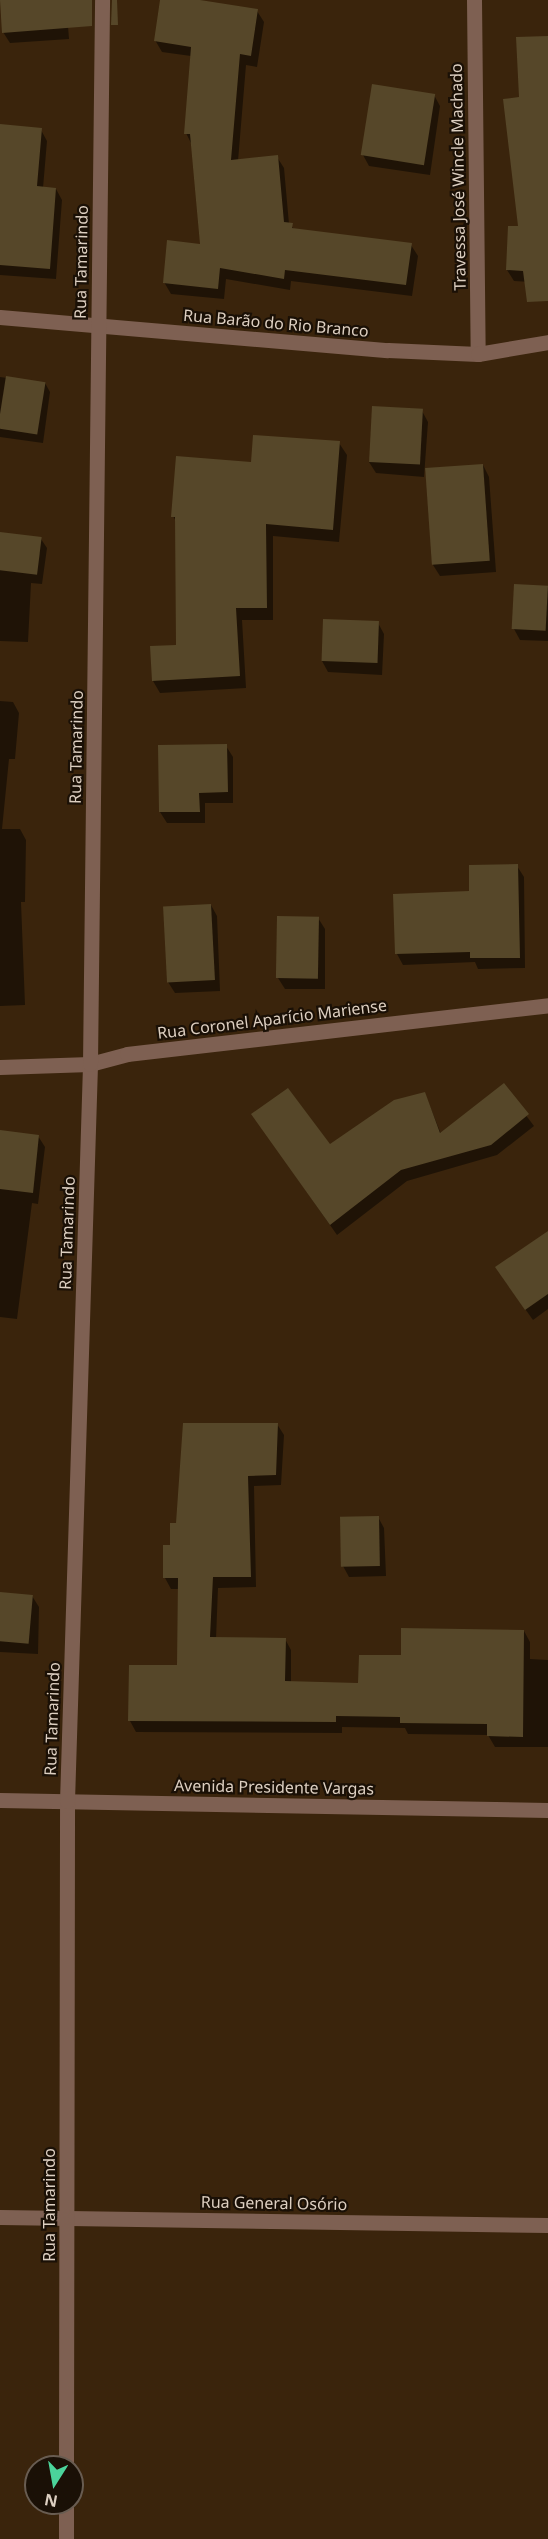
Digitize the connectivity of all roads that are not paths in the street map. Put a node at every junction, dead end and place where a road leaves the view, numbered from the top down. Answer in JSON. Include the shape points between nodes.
{"nodes":[{"id":1,"x":102,"y":0,"type":"edge"},
{"id":2,"x":474,"y":0,"type":"edge"},
{"id":3,"x":0,"y":317,"type":"edge"},
{"id":4,"x":99,"y":326,"type":"junction"},
{"id":5,"x":548,"y":342,"type":"edge"},
{"id":6,"x":478,"y":354,"type":"junction"},
{"id":7,"x":548,"y":1005,"type":"edge"},
{"id":8,"x":90,"y":1064,"type":"junction"},
{"id":9,"x":0,"y":1067,"type":"edge"},
{"id":10,"x":0,"y":1800,"type":"edge"},
{"id":11,"x":67,"y":1802,"type":"junction"},
{"id":12,"x":548,"y":1810,"type":"edge"},
{"id":13,"x":0,"y":2217,"type":"edge"},
{"id":14,"x":67,"y":2218,"type":"junction"},
{"id":15,"x":548,"y":2225,"type":"edge"},
{"id":16,"x":66,"y":2455,"type":"edge"},
{"id":17,"x":66,"y":2515,"type":"edge"},
{"id":18,"x":66,"y":2539,"type":"edge"}],
"edges":[{"from":1,"to":4,"type":"street","name":"Rua Tamarindo"},
{"from":2,"to":6,"type":"street","name":"Travessa José Wincle Machado"},
{"from":3,"to":4,"type":"street","name":"Rua Barão do Rio Branco"},
{"from":4,"to":6,"type":"street","name":"Rua Barão do Rio Branco"},
{"from":4,"to":8,"type":"street","name":"Rua Tamarindo"},
{"from":5,"to":6,"type":"street","name":"Rua Barão do Rio Branco"},
{"from":7,"to":8,"type":"street","name":"Rua Coronel Aparício Mariense","via":[[127,1054]]},
{"from":8,"to":9,"type":"street","name":"Rua Coronel Aparício Mariense"},
{"from":8,"to":11,"type":"street","name":"Rua Tamarindo"},
{"from":10,"to":11,"type":"street","name":"Avenida Presidente Vargas"},
{"from":11,"to":12,"type":"street","name":"Avenida Presidente Vargas"},
{"from":11,"to":14,"type":"street","name":"Rua Tamarindo"},
{"from":13,"to":14,"type":"street","name":"Rua General Osório"},
{"from":14,"to":15,"type":"street","name":"Rua General Osório"},
{"from":14,"to":16,"type":"street","name":"Rua Tamarindo"},
{"from":17,"to":18,"type":"street"}]}
